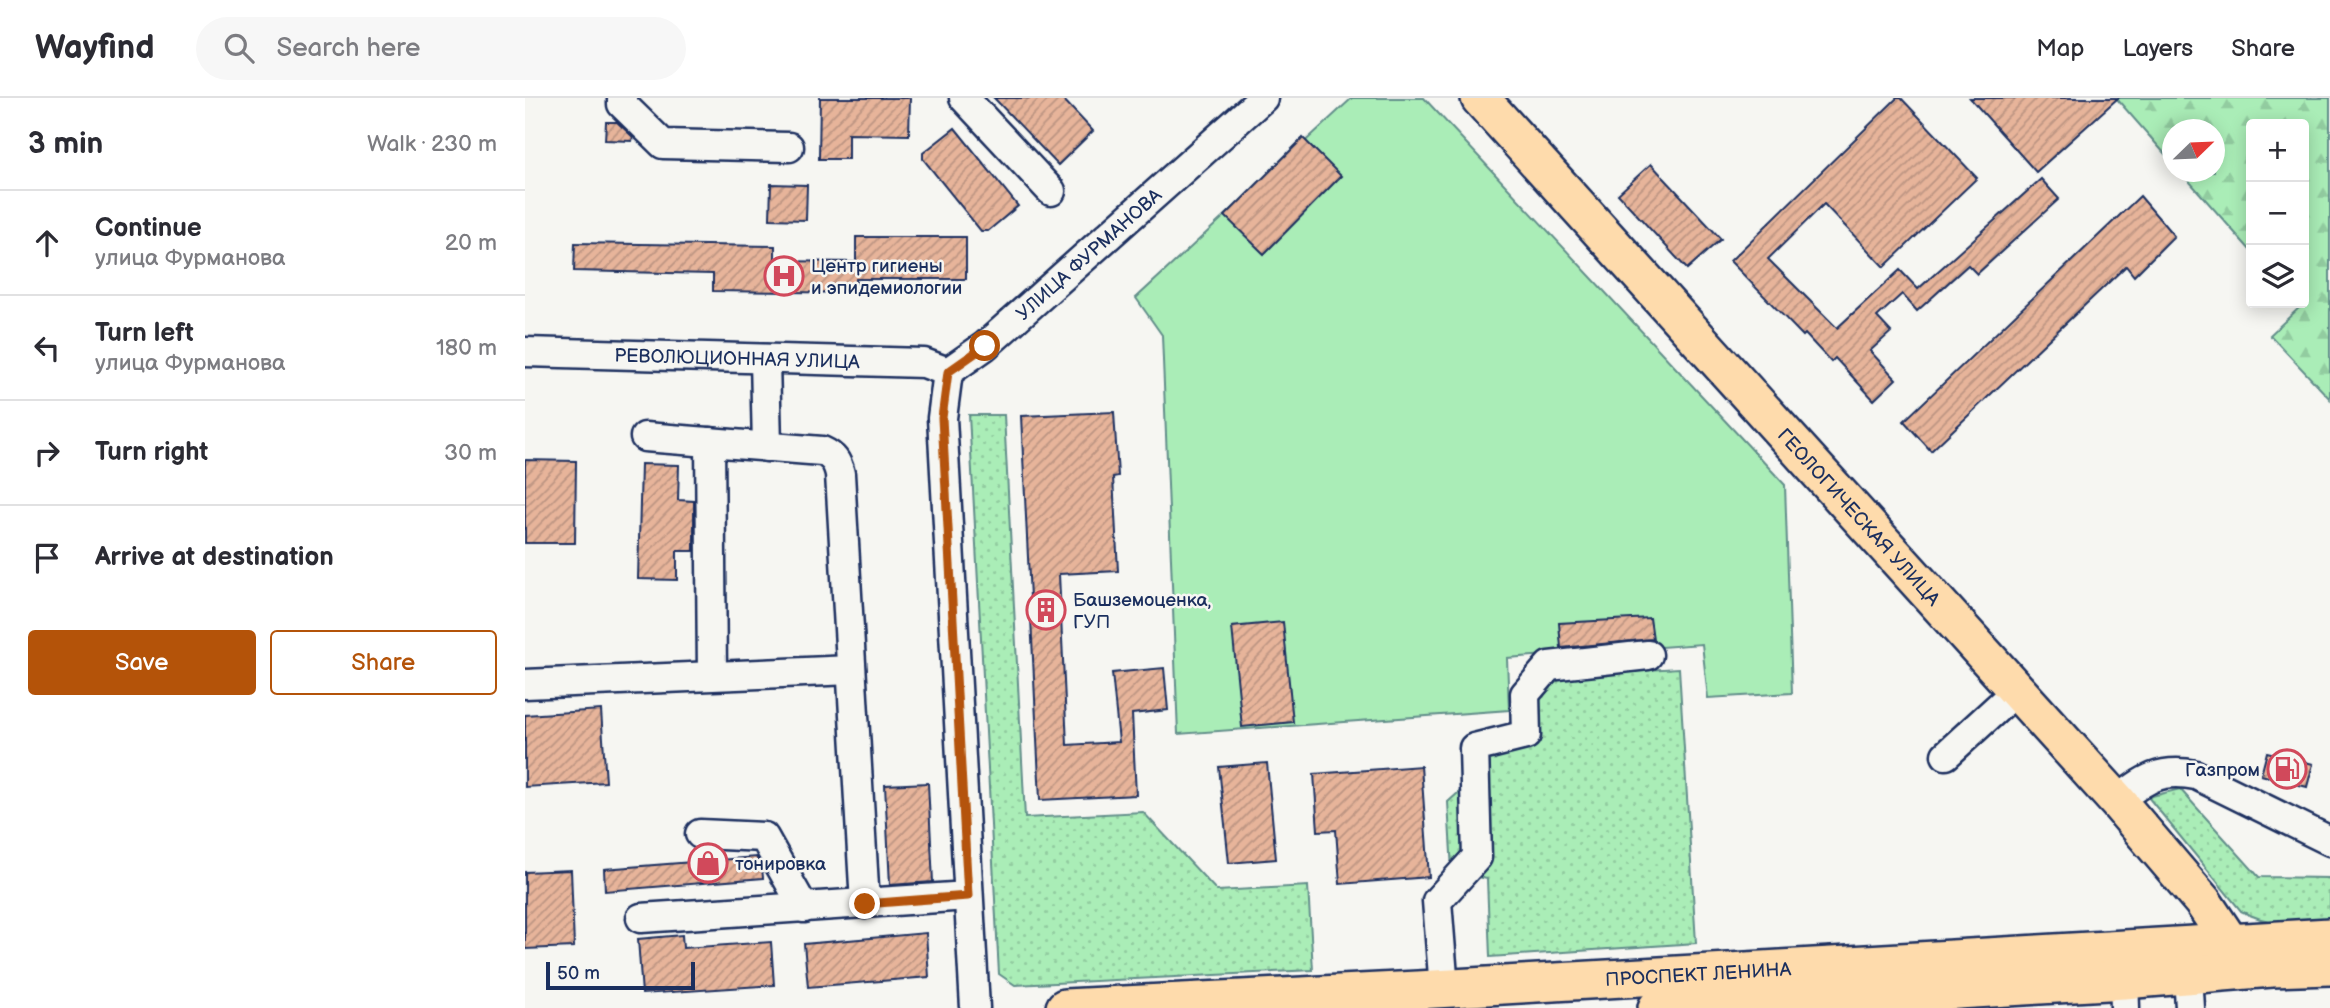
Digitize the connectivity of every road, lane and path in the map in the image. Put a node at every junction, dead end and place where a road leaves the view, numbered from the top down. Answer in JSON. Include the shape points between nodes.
{"nodes":[{"id":1,"x":622,"y":98,"type":"edge"},
{"id":2,"x":964,"y":98,"type":"edge"},
{"id":3,"x":1263,"y":98,"type":"edge"},
{"id":4,"x":1480,"y":98,"type":"edge"},
{"id":5,"x":789,"y":147,"type":"dead end"},
{"id":6,"x":1051,"y":191,"type":"dead end"},
{"id":7,"x":525,"y":352,"type":"edge"},
{"id":8,"x":765,"y":359,"type":"junction"},
{"id":9,"x":948,"y":372,"type":"junction"},
{"id":10,"x":645,"y":437,"type":"dead end"},
{"id":11,"x":710,"y":442,"type":"junction"},
{"id":12,"x":767,"y":447,"type":"junction"},
{"id":13,"x":1648,"y":655,"type":"dead end"},
{"id":14,"x":851,"y":670,"type":"junction"},
{"id":15,"x":712,"y":675,"type":"junction"},
{"id":16,"x":525,"y":684,"type":"edge"},
{"id":17,"x":2017,"y":690,"type":"junction"},
{"id":18,"x":1946,"y":755,"type":"dead end"},
{"id":19,"x":2117,"y":801,"type":"junction"},
{"id":20,"x":700,"y":834,"type":"dead end"},
{"id":21,"x":2330,"y":841,"type":"edge"},
{"id":22,"x":968,"y":896,"type":"junction"},
{"id":23,"x":865,"y":904,"type":"junction"},
{"id":24,"x":804,"y":908,"type":"junction"},
{"id":25,"x":641,"y":918,"type":"dead end"},
{"id":26,"x":2330,"y":937,"type":"edge"},
{"id":27,"x":2231,"y":944,"type":"junction"},
{"id":28,"x":2330,"y":966,"type":"edge"},
{"id":29,"x":1444,"y":989,"type":"junction"},
{"id":30,"x":1803,"y":992,"type":"edge"},
{"id":31,"x":2189,"y":992,"type":"edge"},
{"id":32,"x":2124,"y":994,"type":"edge"},
{"id":33,"x":975,"y":1008,"type":"edge"},
{"id":34,"x":1065,"y":1008,"type":"edge"},
{"id":35,"x":1657,"y":1008,"type":"edge"}],
"edges":[{"from":1,"to":5,"type":"street","via":[[622,104],[663,144]]},
{"from":2,"to":6,"type":"street"},
{"from":3,"to":9,"type":"street","name":"УЛИЦА ФУРМАНОВА","via":[[985,346]]},
{"from":4,"to":17,"type":"main road","name":"ГЕОЛОГИЧЕСКАЯ УЛИЦА"},
{"from":7,"to":8,"type":"street","name":"РЕВОЛЮЦИОННАЯ УЛИЦА"},
{"from":8,"to":9,"type":"street","name":"РЕВОЛЮЦИОННАЯ УЛИЦА","via":[[924,363]]},
{"from":8,"to":12,"type":"street"},
{"from":9,"to":22,"type":"street","via":[[942,418]]},
{"from":10,"to":11,"type":"street"},
{"from":11,"to":12,"type":"street"},
{"from":11,"to":15,"type":"street"},
{"from":12,"to":14,"type":"street","via":[[822,451],[837,463]]},
{"from":13,"to":29,"type":"street","via":[[1549,666],[1525,694],[1526,736],[1473,748],[1477,857],[1437,901]]},
{"from":14,"to":15,"type":"street"},
{"from":14,"to":23,"type":"street"},
{"from":15,"to":16,"type":"street"},
{"from":17,"to":18,"type":"street"},
{"from":17,"to":19,"type":"main road","name":"ГЕОЛОГИЧЕСКАЯ УЛИЦА"},
{"from":19,"to":21,"type":"street","via":[[2141,782],[2178,771],[2196,775]]},
{"from":19,"to":27,"type":"main road","name":"ГЕОЛОГИЧЕСКАЯ УЛИЦА","via":[[2203,902]]},
{"from":20,"to":24,"type":"street","via":[[764,837]]},
{"from":22,"to":23,"type":"street"},
{"from":22,"to":33,"type":"street"},
{"from":23,"to":24,"type":"street"},
{"from":24,"to":25,"type":"street"},
{"from":26,"to":27,"type":"main road","name":"ПРОСПЕКТ ЛЕНИНА"},
{"from":27,"to":30,"type":"main road","name":"ПРОСПЕКТ ЛЕНИНА"},
{"from":28,"to":31,"type":"main road","name":"ПРОСПЕКТ ЛЕНИНА","via":[[2272,968]]},
{"from":29,"to":30,"type":"main road","name":"ПРОСПЕКТ ЛЕНИНА"},
{"from":29,"to":34,"type":"main road","name":"ПРОСПЕКТ ЛЕНИНА"},
{"from":30,"to":32,"type":"main road","name":"ПРОСПЕКТ ЛЕНИНА"},
{"from":30,"to":35,"type":"main road","name":"ПРОСПЕКТ ЛЕНИНА"},
{"from":31,"to":32,"type":"main road","name":"ПРОСПЕКТ ЛЕНИНА"}]}
